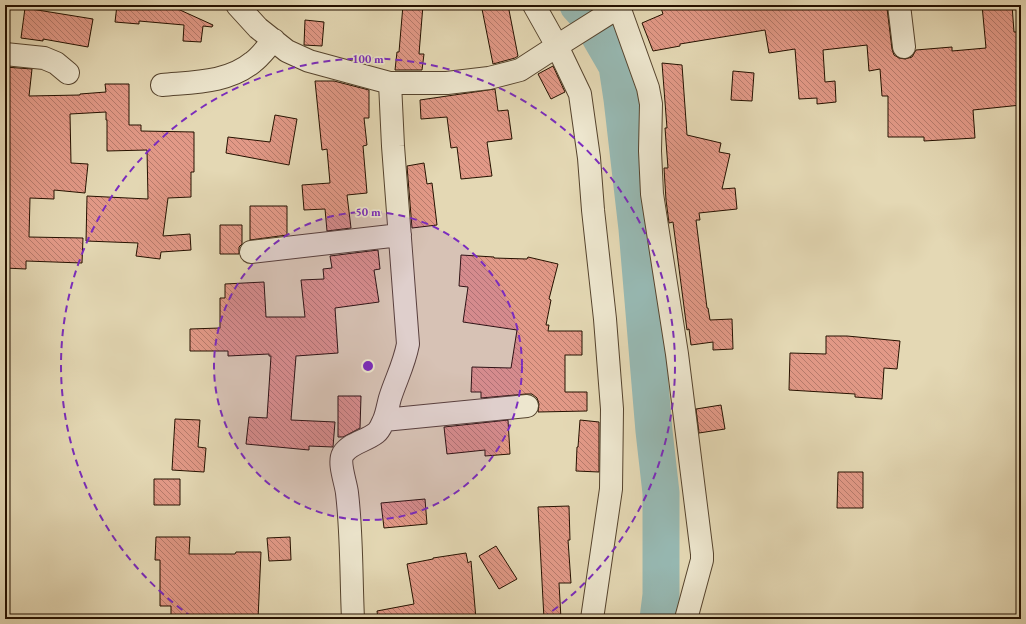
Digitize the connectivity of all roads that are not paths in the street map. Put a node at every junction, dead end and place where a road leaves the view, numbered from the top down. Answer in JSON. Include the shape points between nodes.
{"nodes":[{"id":1,"x":237,"y":5,"type":"edge"},
{"id":2,"x":534,"y":5,"type":"edge"},
{"id":3,"x":899,"y":5,"type":"edge"},
{"id":4,"x":614,"y":10,"type":"edge"},
{"id":5,"x":274,"y":40,"type":"junction"},
{"id":6,"x":562,"y":43,"type":"junction"},
{"id":7,"x":904,"y":47,"type":"dead end"},
{"id":8,"x":5,"y":54,"type":"edge"},
{"id":9,"x":68,"y":73,"type":"dead end"},
{"id":10,"x":390,"y":83,"type":"junction"},
{"id":11,"x":162,"y":85,"type":"dead end"},
{"id":12,"x":400,"y":235,"type":"junction"},
{"id":13,"x":252,"y":252,"type":"dead end"},
{"id":14,"x":527,"y":406,"type":"dead end"},
{"id":15,"x":384,"y":420,"type":"junction"},
{"id":16,"x":353,"y":619,"type":"edge"},
{"id":17,"x":592,"y":619,"type":"edge"},
{"id":18,"x":686,"y":619,"type":"edge"}],
"edges":[{"from":1,"to":5,"type":"street","via":[[258,28]]},
{"from":2,"to":6,"type":"street"},
{"from":3,"to":7,"type":"street"},
{"from":4,"to":6,"type":"street"},
{"from":4,"to":18,"type":"street","via":[[648,88],[651,104],[652,194],[677,354],[702,554]]},
{"from":5,"to":10,"type":"street","via":[[287,51],[309,61]]},
{"from":5,"to":11,"type":"street","via":[[253,62],[232,75]]},
{"from":6,"to":10,"type":"street","via":[[520,70],[489,78],[447,83]]},
{"from":6,"to":17,"type":"street","via":[[580,94],[589,158],[612,409],[610,489]]},
{"from":8,"to":9,"type":"street","via":[[44,58],[56,63]]},
{"from":10,"to":12,"type":"street"},
{"from":12,"to":13,"type":"street"},
{"from":12,"to":15,"type":"street","via":[[408,344]]},
{"from":14,"to":15,"type":"street"},
{"from":15,"to":16,"type":"street","via":[[377,432],[349,447],[342,455],[347,492]]}]}
